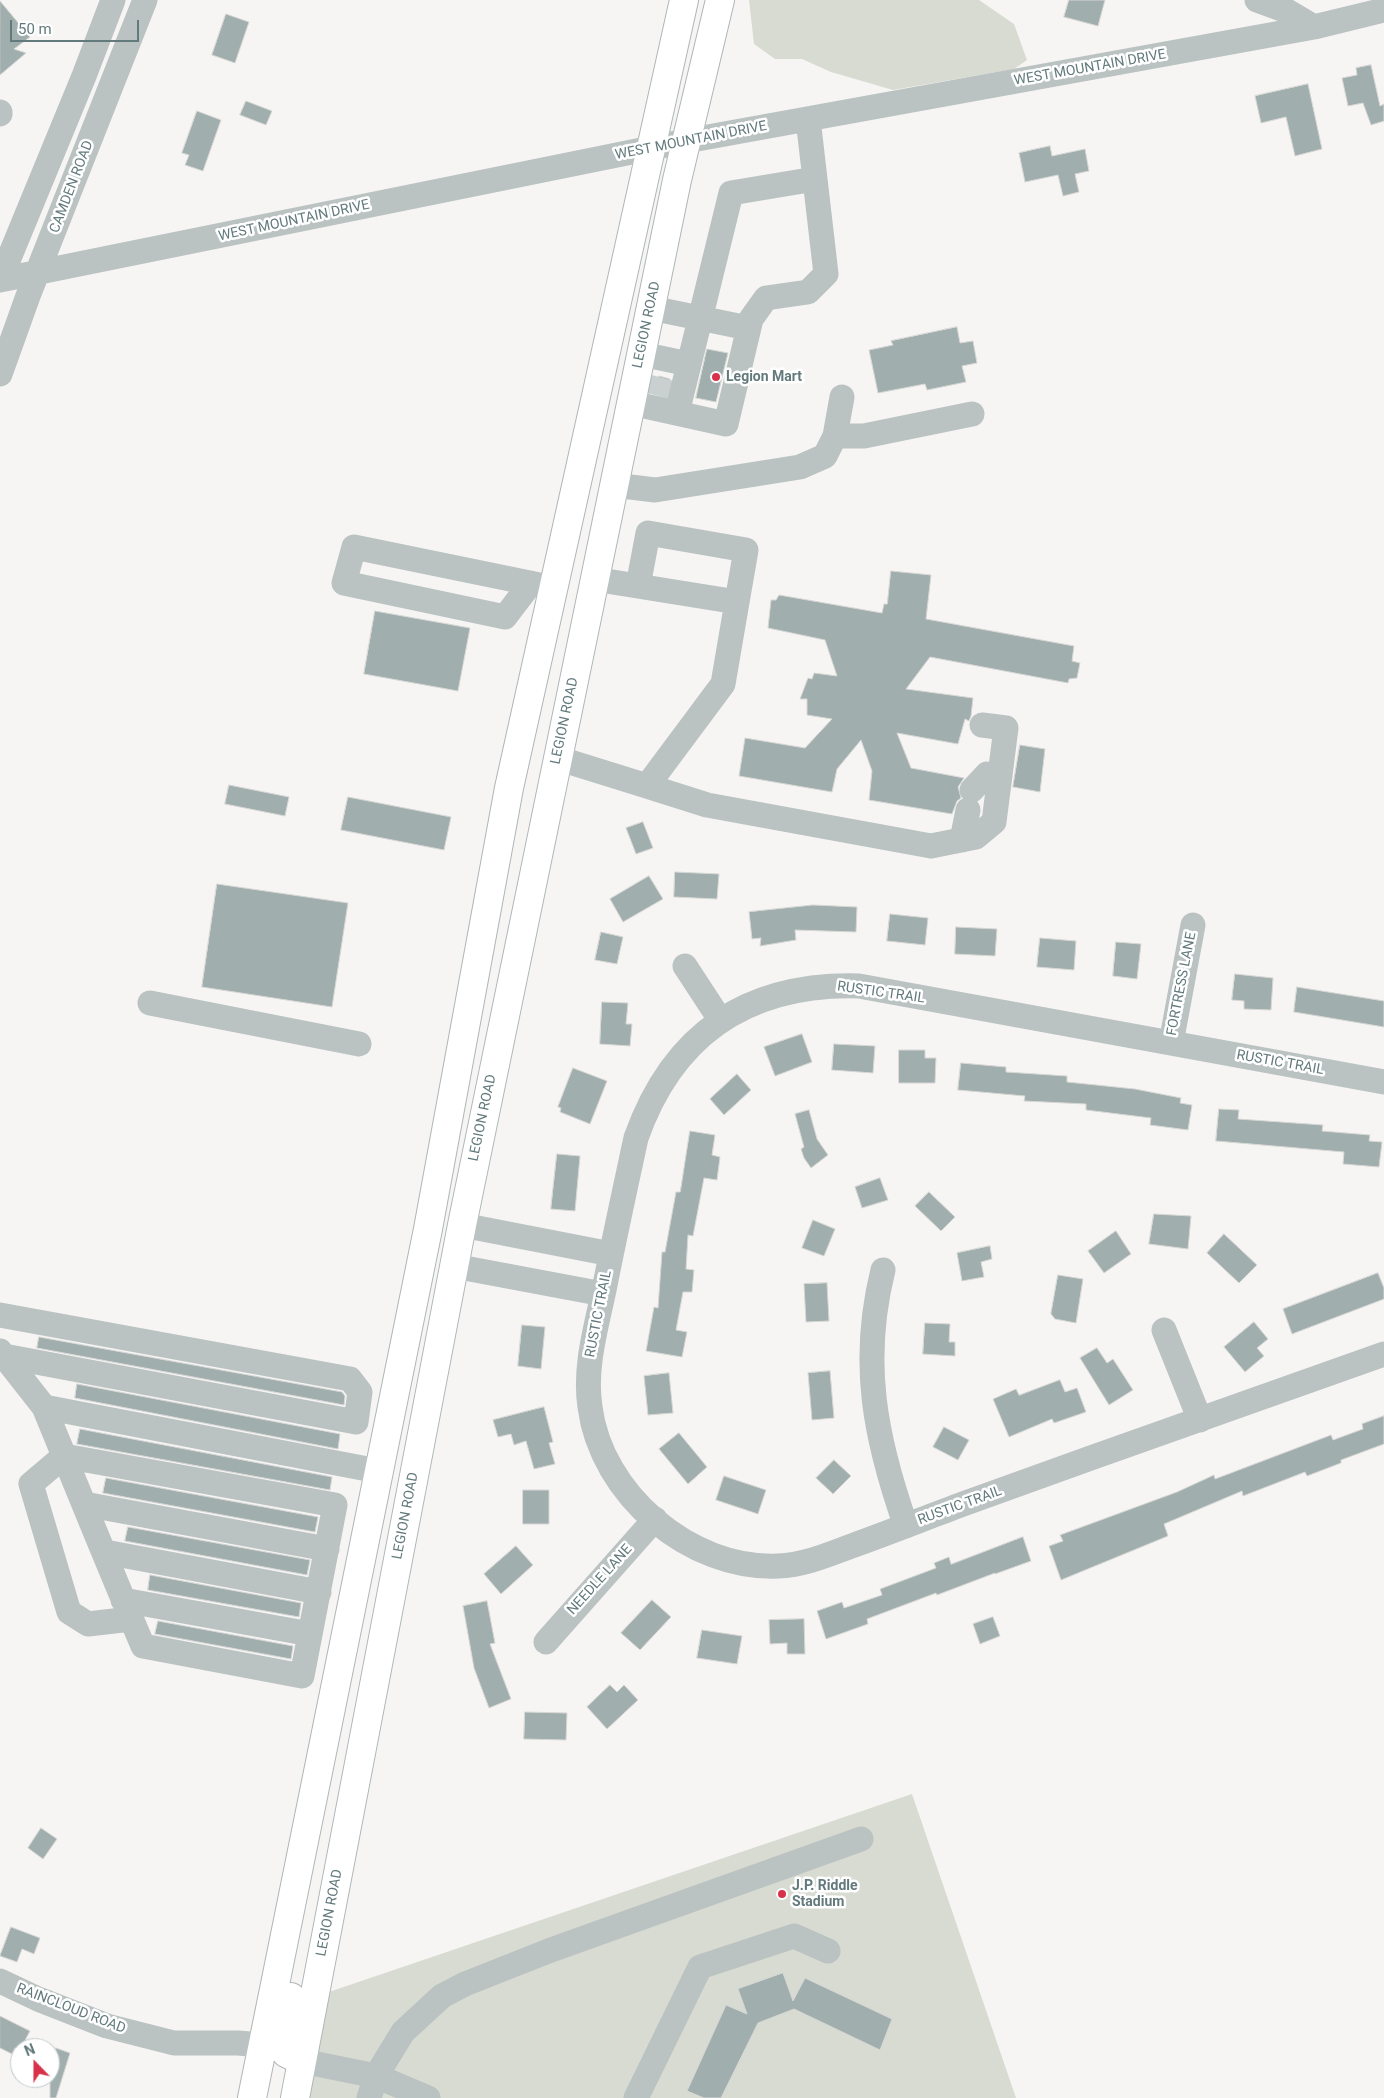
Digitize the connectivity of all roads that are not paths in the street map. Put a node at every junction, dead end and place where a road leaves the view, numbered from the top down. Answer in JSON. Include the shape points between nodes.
{"nodes":[{"id":1,"x":112,"y":0,"type":"edge"},
{"id":2,"x":145,"y":0,"type":"edge"},
{"id":3,"x":684,"y":0,"type":"edge"},
{"id":4,"x":720,"y":0,"type":"edge"},
{"id":5,"x":1257,"y":0,"type":"edge"},
{"id":6,"x":1289,"y":6,"type":"edge"},
{"id":7,"x":1384,"y":10,"type":"edge"},
{"id":8,"x":1314,"y":27,"type":"junction"},
{"id":9,"x":808,"y":119,"type":"junction"},
{"id":10,"x":686,"y":141,"type":"junction"},
{"id":11,"x":652,"y":148,"type":"junction"},
{"id":12,"x":815,"y":179,"type":"junction"},
{"id":13,"x":39,"y":272,"type":"junction"},
{"id":14,"x":0,"y":280,"type":"edge"},
{"id":15,"x":651,"y":308,"type":"junction"},
{"id":16,"x":699,"y":318,"type":"junction"},
{"id":17,"x":748,"y":328,"type":"junction"},
{"id":18,"x":641,"y":354,"type":"junction"},
{"id":19,"x":0,"y":374,"type":"edge"},
{"id":20,"x":663,"y":389,"type":"junction"},
{"id":21,"x":842,"y":397,"type":"dead end"},
{"id":22,"x":972,"y":414,"type":"dead end"},
{"id":23,"x":835,"y":436,"type":"junction"},
{"id":24,"x":614,"y":485,"type":"junction"},
{"id":25,"x":594,"y":579,"type":"junction"},
{"id":26,"x":542,"y":586,"type":"junction"},
{"id":27,"x":638,"y":586,"type":"junction"},
{"id":28,"x":737,"y":602,"type":"junction"},
{"id":29,"x":982,"y":724,"type":"dead end"},
{"id":30,"x":557,"y":758,"type":"junction"},
{"id":31,"x":1000,"y":776,"type":"junction"},
{"id":32,"x":647,"y":786,"type":"junction"},
{"id":33,"x":962,"y":840,"type":"junction"},
{"id":34,"x":1192,"y":925,"type":"dead end"},
{"id":35,"x":685,"y":966,"type":"dead end"},
{"id":36,"x":150,"y":1003,"type":"dead end"},
{"id":37,"x":721,"y":1021,"type":"junction"},
{"id":38,"x":1171,"y":1043,"type":"junction"},
{"id":39,"x":359,"y":1044,"type":"dead end"},
{"id":40,"x":458,"y":1061,"type":"junction"},
{"id":41,"x":1384,"y":1082,"type":"edge"},
{"id":42,"x":462,"y":1225,"type":"junction"},
{"id":43,"x":611,"y":1254,"type":"junction"},
{"id":44,"x":454,"y":1266,"type":"junction"},
{"id":45,"x":883,"y":1270,"type":"dead end"},
{"id":46,"x":418,"y":1274,"type":"junction"},
{"id":47,"x":603,"y":1294,"type":"junction"},
{"id":48,"x":0,"y":1315,"type":"edge"},
{"id":49,"x":1164,"y":1330,"type":"dead end"},
{"id":50,"x":2,"y":1354,"type":"edge"},
{"id":51,"x":1384,"y":1354,"type":"edge"},
{"id":52,"x":44,"y":1407,"type":"junction"},
{"id":53,"x":1200,"y":1420,"type":"junction"},
{"id":54,"x":64,"y":1456,"type":"junction"},
{"id":55,"x":378,"y":1471,"type":"junction"},
{"id":56,"x":84,"y":1504,"type":"junction"},
{"id":57,"x":654,"y":1519,"type":"junction"},
{"id":58,"x":906,"y":1526,"type":"junction"},
{"id":59,"x":327,"y":1548,"type":"junction"},
{"id":60,"x":105,"y":1552,"type":"junction"},
{"id":61,"x":319,"y":1592,"type":"junction"},
{"id":62,"x":388,"y":1608,"type":"junction"},
{"id":63,"x":127,"y":1609,"type":"junction"},
{"id":64,"x":310,"y":1634,"type":"junction"},
{"id":65,"x":546,"y":1642,"type":"dead end"},
{"id":66,"x":319,"y":1763,"type":"junction"},
{"id":67,"x":861,"y":1839,"type":"dead end"},
{"id":68,"x":828,"y":1951,"type":"dead end"},
{"id":69,"x":0,"y":1981,"type":"edge"},
{"id":70,"x":262,"y":2045,"type":"junction"},
{"id":71,"x":302,"y":2061,"type":"junction"},
{"id":72,"x":372,"y":2087,"type":"edge"},
{"id":73,"x":252,"y":2098,"type":"edge"},
{"id":74,"x":295,"y":2098,"type":"edge"},
{"id":75,"x":428,"y":2098,"type":"edge"},
{"id":76,"x":636,"y":2098,"type":"edge"}],
"edges":[{"from":1,"to":14,"type":"street"},
{"from":2,"to":13,"type":"street","name":"CAMDEN ROAD"},
{"from":3,"to":11,"type":"main road"},
{"from":4,"to":10,"type":"main road","name":"LEGION ROAD"},
{"from":5,"to":6,"type":"street"},
{"from":6,"to":8,"type":"street"},
{"from":7,"to":8,"type":"street","name":"WEST MOUNTAIN DRIVE"},
{"from":8,"to":9,"type":"street","name":"WEST MOUNTAIN DRIVE"},
{"from":9,"to":10,"type":"street","name":"WEST MOUNTAIN DRIVE"},
{"from":9,"to":12,"type":"street"},
{"from":10,"to":11,"type":"street","name":"WEST MOUNTAIN DRIVE"},
{"from":10,"to":15,"type":"main road","name":"LEGION ROAD"},
{"from":11,"to":13,"type":"street","name":"WEST MOUNTAIN DRIVE"},
{"from":11,"to":26,"type":"main road"},
{"from":12,"to":16,"type":"street","via":[[731,193]]},
{"from":12,"to":17,"type":"street","via":[[826,274],[808,292],[766,298],[750,319]]},
{"from":13,"to":14,"type":"street","name":"WEST MOUNTAIN DRIVE"},
{"from":13,"to":19,"type":"street","name":"CAMDEN ROAD"},
{"from":15,"to":16,"type":"street"},
{"from":15,"to":18,"type":"main road","name":"LEGION ROAD"},
{"from":16,"to":17,"type":"street"},
{"from":16,"to":20,"type":"street"},
{"from":17,"to":20,"type":"street","via":[[726,424]]},
{"from":18,"to":20,"type":"main road","name":"LEGION ROAD"},
{"from":18,"to":20,"type":"street"},
{"from":20,"to":24,"type":"main road","name":"LEGION ROAD"},
{"from":21,"to":23,"type":"street"},
{"from":22,"to":23,"type":"street","via":[[864,436]]},
{"from":23,"to":24,"type":"street","via":[[825,456],[800,467],[655,490]]},
{"from":24,"to":25,"type":"main road","name":"LEGION ROAD"},
{"from":25,"to":27,"type":"street"},
{"from":25,"to":30,"type":"main road","name":"LEGION ROAD"},
{"from":26,"to":26,"type":"street","via":[[354,547],[344,583],[504,617]]},
{"from":26,"to":40,"type":"main road","via":[[509,788]]},
{"from":27,"to":28,"type":"street"},
{"from":27,"to":28,"type":"street","via":[[648,533],[746,550]]},
{"from":28,"to":32,"type":"street","via":[[723,684]]},
{"from":29,"to":31,"type":"street","via":[[1006,728]]},
{"from":30,"to":32,"type":"street"},
{"from":30,"to":42,"type":"main road","name":"LEGION ROAD"},
{"from":31,"to":33,"type":"street","via":[[994,822],[976,837]]},
{"from":31,"to":33,"type":"street","via":[[987,774],[970,800]]},
{"from":32,"to":33,"type":"street","via":[[707,805],[931,846]]},
{"from":34,"to":38,"type":"street","name":"FORTRESS LANE"},
{"from":35,"to":37,"type":"street"},
{"from":36,"to":39,"type":"street"},
{"from":37,"to":38,"type":"street","name":"RUSTIC TRAIL","via":[[745,1007],[783,993],[859,986]]},
{"from":37,"to":43,"type":"street","name":"RUSTIC TRAIL","via":[[691,1045],[671,1069],[644,1116],[636,1138]]},
{"from":38,"to":41,"type":"street","name":"RUSTIC TRAIL"},
{"from":40,"to":44,"type":"main road","via":[[466,1078],[440,1244],[442,1257]]},
{"from":40,"to":46,"type":"main road"},
{"from":42,"to":43,"type":"street"},
{"from":42,"to":44,"type":"main road","name":"LEGION ROAD"},
{"from":43,"to":47,"type":"street","name":"RUSTIC TRAIL"},
{"from":44,"to":47,"type":"street"},
{"from":44,"to":62,"type":"main road","name":"LEGION ROAD"},
{"from":45,"to":58,"type":"street","via":[[871,1337],[872,1381],[888,1476]]},
{"from":46,"to":55,"type":"main road"},
{"from":46,"to":62,"type":"main road","via":[[428,1289],[382,1580]]},
{"from":47,"to":57,"type":"street","name":"RUSTIC TRAIL","via":[[589,1369],[593,1427],[615,1476]]},
{"from":48,"to":50,"type":"street","via":[[350,1379],[360,1392],[356,1422]]},
{"from":49,"to":53,"type":"street"},
{"from":50,"to":52,"type":"street"},
{"from":51,"to":53,"type":"street","name":"RUSTIC TRAIL"},
{"from":52,"to":54,"type":"street"},
{"from":52,"to":55,"type":"street"},
{"from":53,"to":58,"type":"street","name":"RUSTIC TRAIL"},
{"from":54,"to":56,"type":"street"},
{"from":54,"to":59,"type":"street","via":[[335,1505]]},
{"from":54,"to":63,"type":"street","via":[[31,1484],[68,1612],[88,1624]]},
{"from":55,"to":66,"type":"main road"},
{"from":56,"to":59,"type":"street"},
{"from":56,"to":60,"type":"street"},
{"from":57,"to":58,"type":"street","name":"RUSTIC TRAIL","via":[[676,1537],[708,1554],[752,1566],[810,1561]]},
{"from":57,"to":65,"type":"street","name":"NEEDLE LANE"},
{"from":59,"to":61,"type":"street"},
{"from":60,"to":61,"type":"street"},
{"from":60,"to":63,"type":"street"},
{"from":61,"to":64,"type":"street"},
{"from":62,"to":71,"type":"main road","name":"LEGION ROAD"},
{"from":63,"to":64,"type":"street"},
{"from":63,"to":64,"type":"street","via":[[143,1646],[302,1676]]},
{"from":66,"to":70,"type":"main road"},
{"from":66,"to":71,"type":"main road","via":[[326,1780],[326,1799],[282,2046],[286,2053]]},
{"from":67,"to":72,"type":"street","via":[[465,1984],[442,1996],[403,2032]]},
{"from":68,"to":76,"type":"street","via":[[794,1936],[700,1967]]},
{"from":69,"to":70,"type":"street","name":"RAINCLOUD ROAD","via":[[107,2026],[174,2043]]},
{"from":70,"to":73,"type":"main road"},
{"from":71,"to":72,"type":"street"},
{"from":71,"to":74,"type":"main road","name":"LEGION ROAD"},
{"from":72,"to":75,"type":"street"}]}
